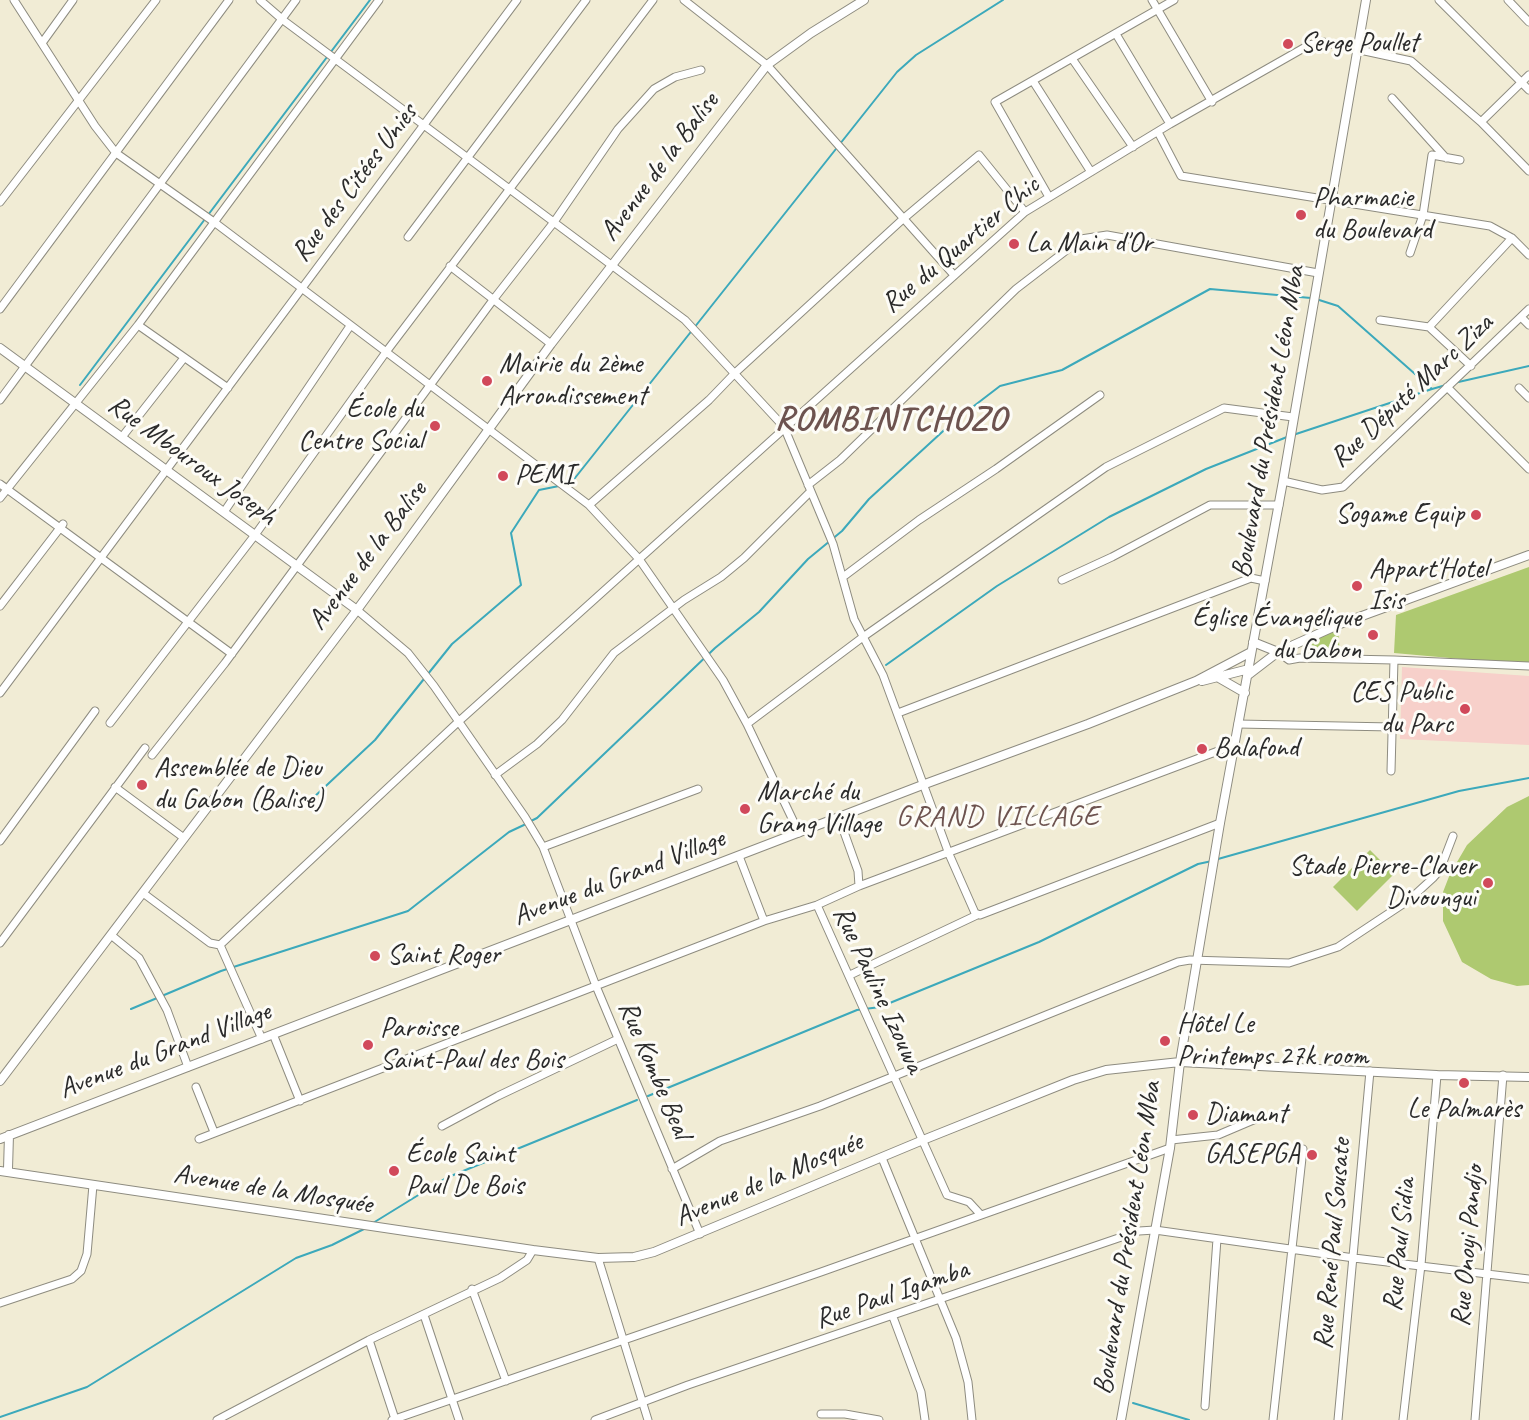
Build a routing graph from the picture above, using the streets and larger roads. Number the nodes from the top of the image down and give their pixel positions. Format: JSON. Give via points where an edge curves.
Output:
{"nodes":[{"id":1,"x":73,"y":0,"type":"edge"},
{"id":2,"x":156,"y":0,"type":"edge"},
{"id":3,"x":229,"y":0,"type":"edge"},
{"id":4,"x":260,"y":0,"type":"edge"},
{"id":5,"x":296,"y":0,"type":"edge"},
{"id":6,"x":379,"y":0,"type":"edge"},
{"id":7,"x":517,"y":0,"type":"edge"},
{"id":8,"x":586,"y":0,"type":"edge"},
{"id":9,"x":653,"y":0,"type":"edge"},
{"id":10,"x":684,"y":0,"type":"edge"},
{"id":11,"x":1152,"y":0,"type":"edge"},
{"id":12,"x":1174,"y":0,"type":"edge"},
{"id":13,"x":1366,"y":0,"type":"edge"},
{"id":14,"x":1439,"y":0,"type":"edge"},
{"id":15,"x":1508,"y":0,"type":"edge"},
{"id":16,"x":16,"y":1,"type":"edge"},
{"id":17,"x":861,"y":1,"type":"edge"},
{"id":18,"x":1158,"y":9,"type":"junction"},
{"id":19,"x":283,"y":20,"type":"junction"},
{"id":20,"x":1529,"y":22,"type":"edge"},
{"id":21,"x":1116,"y":34,"type":"junction"},
{"id":22,"x":42,"y":43,"type":"junction"},
{"id":23,"x":1358,"y":48,"type":"junction"},
{"id":24,"x":331,"y":54,"type":"junction"},
{"id":25,"x":1073,"y":60,"type":"junction"},
{"id":26,"x":767,"y":65,"type":"junction"},
{"id":27,"x":701,"y":70,"type":"dead end"},
{"id":28,"x":1529,"y":75,"type":"edge"},
{"id":29,"x":1033,"y":81,"type":"junction"},
{"id":30,"x":1522,"y":82,"type":"junction"},
{"id":31,"x":1529,"y":90,"type":"edge"},
{"id":32,"x":1392,"y":98,"type":"dead end"},
{"id":33,"x":78,"y":100,"type":"junction"},
{"id":34,"x":1212,"y":102,"type":"junction"},
{"id":35,"x":1481,"y":122,"type":"junction"},
{"id":36,"x":1170,"y":124,"type":"junction"},
{"id":37,"x":425,"y":126,"type":"junction"},
{"id":38,"x":1158,"y":132,"type":"junction"},
{"id":39,"x":1133,"y":147,"type":"junction"},
{"id":40,"x":116,"y":153,"type":"junction"},
{"id":41,"x":467,"y":158,"type":"junction"},
{"id":42,"x":1446,"y":158,"type":"junction"},
{"id":43,"x":1460,"y":160,"type":"dead end"},
{"id":44,"x":1529,"y":171,"type":"edge"},
{"id":45,"x":1091,"y":172,"type":"junction"},
{"id":46,"x":161,"y":186,"type":"junction"},
{"id":47,"x":508,"y":189,"type":"junction"},
{"id":48,"x":1049,"y":197,"type":"junction"},
{"id":49,"x":1332,"y":199,"type":"junction"},
{"id":50,"x":0,"y":202,"type":"edge"},
{"id":51,"x":1025,"y":212,"type":"junction"},
{"id":52,"x":1423,"y":215,"type":"junction"},
{"id":53,"x":903,"y":219,"type":"junction"},
{"id":54,"x":211,"y":221,"type":"junction"},
{"id":55,"x":554,"y":222,"type":"junction"},
{"id":56,"x":408,"y":237,"type":"dead end"},
{"id":57,"x":1512,"y":238,"type":"junction"},
{"id":58,"x":1410,"y":253,"type":"dead end"},
{"id":59,"x":1529,"y":255,"type":"edge"},
{"id":60,"x":450,"y":266,"type":"junction"},
{"id":61,"x":613,"y":266,"type":"junction"},
{"id":62,"x":1318,"y":273,"type":"junction"},
{"id":63,"x":953,"y":274,"type":"junction"},
{"id":64,"x":301,"y":290,"type":"junction"},
{"id":65,"x":493,"y":300,"type":"junction"},
{"id":66,"x":0,"y":309,"type":"edge"},
{"id":67,"x":1529,"y":309,"type":"edge"},
{"id":68,"x":1521,"y":317,"type":"junction"},
{"id":69,"x":1380,"y":320,"type":"dead end"},
{"id":70,"x":138,"y":325,"type":"junction"},
{"id":71,"x":1529,"y":325,"type":"edge"},
{"id":72,"x":350,"y":326,"type":"junction"},
{"id":73,"x":1429,"y":327,"type":"junction"},
{"id":74,"x":551,"y":344,"type":"junction"},
{"id":75,"x":0,"y":348,"type":"edge"},
{"id":76,"x":386,"y":352,"type":"junction"},
{"id":77,"x":184,"y":358,"type":"junction"},
{"id":78,"x":26,"y":366,"type":"junction"},
{"id":79,"x":1472,"y":366,"type":"junction"},
{"id":80,"x":735,"y":373,"type":"junction"},
{"id":81,"x":430,"y":386,"type":"junction"},
{"id":82,"x":1448,"y":387,"type":"junction"},
{"id":83,"x":228,"y":388,"type":"junction"},
{"id":84,"x":1519,"y":388,"type":"dead end"},
{"id":85,"x":1100,"y":395,"type":"dead end"},
{"id":86,"x":1529,"y":398,"type":"edge"},
{"id":87,"x":0,"y":400,"type":"edge"},
{"id":88,"x":75,"y":404,"type":"junction"},
{"id":89,"x":1293,"y":417,"type":"junction"},
{"id":90,"x":783,"y":428,"type":"junction"},
{"id":91,"x":489,"y":429,"type":"junction"},
{"id":92,"x":122,"y":437,"type":"junction"},
{"id":93,"x":1529,"y":469,"type":"edge"},
{"id":94,"x":167,"y":471,"type":"junction"},
{"id":95,"x":1283,"y":482,"type":"junction"},
{"id":96,"x":0,"y":484,"type":"edge"},
{"id":97,"x":809,"y":488,"type":"junction"},
{"id":98,"x":7,"y":489,"type":"junction"},
{"id":99,"x":0,"y":498,"type":"edge"},
{"id":100,"x":589,"y":505,"type":"junction"},
{"id":101,"x":1279,"y":505,"type":"junction"},
{"id":102,"x":224,"y":512,"type":"junction"},
{"id":103,"x":62,"y":525,"type":"junction"},
{"id":104,"x":255,"y":535,"type":"junction"},
{"id":105,"x":1529,"y":555,"type":"edge"},
{"id":106,"x":100,"y":556,"type":"junction"},
{"id":107,"x":639,"y":559,"type":"junction"},
{"id":108,"x":296,"y":564,"type":"junction"},
{"id":109,"x":843,"y":577,"type":"junction"},
{"id":110,"x":1062,"y":580,"type":"dead end"},
{"id":111,"x":1265,"y":581,"type":"junction"},
{"id":112,"x":0,"y":606,"type":"edge"},
{"id":113,"x":673,"y":609,"type":"junction"},
{"id":114,"x":357,"y":610,"type":"junction"},
{"id":115,"x":190,"y":621,"type":"junction"},
{"id":116,"x":863,"y":637,"type":"junction"},
{"id":117,"x":1253,"y":642,"type":"junction"},
{"id":118,"x":1251,"y":652,"type":"junction"},
{"id":119,"x":1278,"y":652,"type":"junction"},
{"id":120,"x":232,"y":654,"type":"junction"},
{"id":121,"x":1394,"y":660,"type":"junction"},
{"id":122,"x":1529,"y":666,"type":"edge"},
{"id":123,"x":1249,"y":672,"type":"junction"},
{"id":124,"x":1219,"y":678,"type":"junction"},
{"id":125,"x":1196,"y":681,"type":"junction"},
{"id":126,"x":0,"y":693,"type":"edge"},
{"id":127,"x":1245,"y":693,"type":"junction"},
{"id":128,"x":95,"y":711,"type":"dead end"},
{"id":129,"x":898,"y":713,"type":"junction"},
{"id":130,"x":110,"y":723,"type":"dead end"},
{"id":131,"x":457,"y":723,"type":"junction"},
{"id":132,"x":747,"y":724,"type":"junction"},
{"id":133,"x":1238,"y":724,"type":"junction"},
{"id":134,"x":1392,"y":727,"type":"junction"},
{"id":135,"x":1234,"y":745,"type":"junction"},
{"id":136,"x":145,"y":748,"type":"dead end"},
{"id":137,"x":152,"y":755,"type":"dead end"},
{"id":138,"x":1391,"y":771,"type":"dead end"},
{"id":139,"x":495,"y":775,"type":"junction"},
{"id":140,"x":925,"y":784,"type":"junction"},
{"id":141,"x":115,"y":787,"type":"junction"},
{"id":142,"x":698,"y":789,"type":"dead end"},
{"id":143,"x":838,"y":818,"type":"junction"},
{"id":144,"x":1220,"y":823,"type":"junction"},
{"id":145,"x":799,"y":833,"type":"junction"},
{"id":146,"x":1453,"y":836,"type":"dead end"},
{"id":147,"x":184,"y":838,"type":"junction"},
{"id":148,"x":0,"y":841,"type":"edge"},
{"id":149,"x":543,"y":847,"type":"junction"},
{"id":150,"x":949,"y":854,"type":"junction"},
{"id":151,"x":739,"y":856,"type":"junction"},
{"id":152,"x":860,"y":886,"type":"junction"},
{"id":153,"x":142,"y":893,"type":"junction"},
{"id":154,"x":818,"y":905,"type":"junction"},
{"id":155,"x":977,"y":915,"type":"junction"},
{"id":156,"x":571,"y":921,"type":"junction"},
{"id":157,"x":764,"y":921,"type":"junction"},
{"id":158,"x":111,"y":935,"type":"junction"},
{"id":159,"x":0,"y":943,"type":"edge"},
{"id":160,"x":220,"y":945,"type":"junction"},
{"id":161,"x":1199,"y":960,"type":"junction"},
{"id":162,"x":850,"y":975,"type":"junction"},
{"id":163,"x":596,"y":986,"type":"junction"},
{"id":164,"x":273,"y":1034,"type":"junction"},
{"id":165,"x":262,"y":1039,"type":"junction"},
{"id":166,"x":618,"y":1039,"type":"junction"},
{"id":167,"x":1180,"y":1062,"type":"junction"},
{"id":168,"x":188,"y":1067,"type":"junction"},
{"id":169,"x":1370,"y":1071,"type":"junction"},
{"id":170,"x":1437,"y":1075,"type":"junction"},
{"id":171,"x":1503,"y":1075,"type":"junction"},
{"id":172,"x":896,"y":1076,"type":"junction"},
{"id":173,"x":1529,"y":1077,"type":"edge"},
{"id":174,"x":0,"y":1081,"type":"edge"},
{"id":175,"x":196,"y":1087,"type":"dead end"},
{"id":176,"x":300,"y":1101,"type":"junction"},
{"id":177,"x":1258,"y":1118,"type":"dead end"},
{"id":178,"x":442,"y":1126,"type":"dead end"},
{"id":179,"x":214,"y":1132,"type":"junction"},
{"id":180,"x":3,"y":1137,"type":"edge"},
{"id":181,"x":199,"y":1139,"type":"dead end"},
{"id":182,"x":923,"y":1140,"type":"junction"},
{"id":183,"x":1170,"y":1144,"type":"junction"},
{"id":184,"x":1303,"y":1149,"type":"dead end"},
{"id":185,"x":882,"y":1158,"type":"junction"},
{"id":186,"x":3,"y":1168,"type":"edge"},
{"id":187,"x":672,"y":1169,"type":"junction"},
{"id":188,"x":93,"y":1185,"type":"junction"},
{"id":189,"x":981,"y":1215,"type":"junction"},
{"id":190,"x":1155,"y":1230,"type":"junction"},
{"id":191,"x":700,"y":1234,"type":"junction"},
{"id":192,"x":913,"y":1239,"type":"junction"},
{"id":193,"x":1217,"y":1239,"type":"junction"},
{"id":194,"x":1292,"y":1249,"type":"junction"},
{"id":195,"x":533,"y":1250,"type":"junction"},
{"id":196,"x":598,"y":1258,"type":"junction"},
{"id":197,"x":1354,"y":1258,"type":"junction"},
{"id":198,"x":1421,"y":1265,"type":"junction"},
{"id":199,"x":1487,"y":1273,"type":"junction"},
{"id":200,"x":1529,"y":1279,"type":"edge"},
{"id":201,"x":472,"y":1289,"type":"junction"},
{"id":202,"x":942,"y":1300,"type":"junction"},
{"id":203,"x":0,"y":1303,"type":"edge"},
{"id":204,"x":424,"y":1315,"type":"junction"},
{"id":205,"x":893,"y":1317,"type":"junction"},
{"id":206,"x":369,"y":1340,"type":"junction"},
{"id":207,"x":621,"y":1340,"type":"junction"},
{"id":208,"x":506,"y":1381,"type":"junction"},
{"id":209,"x":452,"y":1399,"type":"junction"},
{"id":210,"x":643,"y":1404,"type":"junction"},
{"id":211,"x":1205,"y":1406,"type":"dead end"},
{"id":212,"x":821,"y":1414,"type":"dead end"},
{"id":213,"x":393,"y":1419,"type":"edge"},
{"id":214,"x":218,"y":1420,"type":"edge"},
{"id":215,"x":459,"y":1420,"type":"edge"},
{"id":216,"x":595,"y":1420,"type":"edge"},
{"id":217,"x":648,"y":1420,"type":"edge"},
{"id":218,"x":879,"y":1420,"type":"edge"},
{"id":219,"x":925,"y":1420,"type":"edge"},
{"id":220,"x":972,"y":1420,"type":"edge"},
{"id":221,"x":1121,"y":1420,"type":"edge"},
{"id":222,"x":1273,"y":1420,"type":"edge"},
{"id":223,"x":1338,"y":1420,"type":"edge"},
{"id":224,"x":1402,"y":1420,"type":"edge"},
{"id":225,"x":1475,"y":1420,"type":"edge"}],
"edges":[{"from":1,"to":22,"type":"street"},
{"from":2,"to":33,"type":"street"},
{"from":3,"to":40,"type":"street"},
{"from":4,"to":19,"type":"street"},
{"from":5,"to":19,"type":"street"},
{"from":6,"to":24,"type":"street"},
{"from":7,"to":37,"type":"street","name":"Rue des Citées Unies"},
{"from":8,"to":41,"type":"street"},
{"from":9,"to":47,"type":"street"},
{"from":10,"to":26,"type":"street"},
{"from":11,"to":18,"type":"street"},
{"from":12,"to":18,"type":"street"},
{"from":13,"to":23,"type":"street","name":"Boulevard du Président Léon Mba"},
{"from":14,"to":30,"type":"street"},
{"from":15,"to":20,"type":"street"},
{"from":16,"to":22,"type":"street"},
{"from":17,"to":26,"type":"street","name":"Avenue de la Balise"},
{"from":18,"to":21,"type":"street"},
{"from":18,"to":34,"type":"street"},
{"from":19,"to":24,"type":"street"},
{"from":19,"to":46,"type":"street"},
{"from":21,"to":25,"type":"street"},
{"from":21,"to":36,"type":"street"},
{"from":22,"to":33,"type":"street"},
{"from":23,"to":34,"type":"street","name":"Rue du Quartier Chic","via":[[1316,42]]},
{"from":23,"to":35,"type":"street","via":[[1411,62]]},
{"from":23,"to":49,"type":"street","name":"Boulevard du Président Léon Mba"},
{"from":24,"to":37,"type":"street"},
{"from":24,"to":54,"type":"street"},
{"from":25,"to":29,"type":"street"},
{"from":25,"to":39,"type":"street"},
{"from":26,"to":53,"type":"street"},
{"from":26,"to":61,"type":"street","name":"Avenue de la Balise"},
{"from":27,"to":55,"type":"street","via":[[675,77],[654,89],[618,129]]},
{"from":28,"to":30,"type":"street"},
{"from":29,"to":45,"type":"street"},
{"from":29,"to":48,"type":"street","via":[[995,102]]},
{"from":30,"to":31,"type":"street"},
{"from":30,"to":35,"type":"street"},
{"from":32,"to":42,"type":"street"},
{"from":33,"to":40,"type":"street"},
{"from":33,"to":50,"type":"street"},
{"from":34,"to":36,"type":"street","name":"Rue du Quartier Chic"},
{"from":35,"to":44,"type":"street"},
{"from":36,"to":38,"type":"street","name":"Rue du Quartier Chic"},
{"from":37,"to":41,"type":"street"},
{"from":37,"to":64,"type":"street","name":"Rue des Citées Unies"},
{"from":38,"to":39,"type":"street","name":"Rue du Quartier Chic"},
{"from":38,"to":49,"type":"street","via":[[1181,176]]},
{"from":39,"to":45,"type":"street","name":"Rue du Quartier Chic"},
{"from":40,"to":46,"type":"street"},
{"from":40,"to":66,"type":"street"},
{"from":41,"to":47,"type":"street"},
{"from":41,"to":56,"type":"street"},
{"from":42,"to":43,"type":"street"},
{"from":42,"to":52,"type":"street","via":[[1432,155]]},
{"from":45,"to":48,"type":"street","name":"Rue du Quartier Chic"},
{"from":46,"to":54,"type":"street"},
{"from":46,"to":78,"type":"street"},
{"from":47,"to":55,"type":"street"},
{"from":47,"to":60,"type":"street"},
{"from":48,"to":51,"type":"street","name":"Rue du Quartier Chic"},
{"from":49,"to":52,"type":"street"},
{"from":49,"to":62,"type":"street","name":"Boulevard du Président Léon Mba"},
{"from":51,"to":53,"type":"street","via":[[979,155]]},
{"from":51,"to":63,"type":"street","name":"Rue du Quartier Chic"},
{"from":52,"to":57,"type":"street","via":[[1490,226]]},
{"from":52,"to":58,"type":"street"},
{"from":53,"to":63,"type":"street"},
{"from":53,"to":80,"type":"street"},
{"from":54,"to":64,"type":"street"},
{"from":54,"to":70,"type":"street"},
{"from":55,"to":61,"type":"street"},
{"from":55,"to":65,"type":"street"},
{"from":57,"to":59,"type":"street"},
{"from":57,"to":73,"type":"street"},
{"from":60,"to":65,"type":"street"},
{"from":60,"to":76,"type":"street"},
{"from":61,"to":74,"type":"street","name":"Avenue de la Balise"},
{"from":61,"to":80,"type":"street","via":[[685,320]]},
{"from":62,"to":89,"type":"street","name":"Boulevard du Président Léon Mba"},
{"from":62,"to":97,"type":"street","via":[[1107,235],[1081,239],[1016,290]]},
{"from":63,"to":90,"type":"street","name":"Rue du Quartier Chic"},
{"from":64,"to":72,"type":"street","name":"Rue des Citées Unies"},
{"from":64,"to":83,"type":"street"},
{"from":65,"to":74,"type":"street"},
{"from":65,"to":81,"type":"street"},
{"from":67,"to":68,"type":"street","name":"Rue Député Marc Ziza"},
{"from":68,"to":71,"type":"street"},
{"from":68,"to":79,"type":"street","name":"Rue Député Marc Ziza"},
{"from":69,"to":73,"type":"street"},
{"from":70,"to":77,"type":"street"},
{"from":70,"to":88,"type":"street"},
{"from":72,"to":76,"type":"street","name":"Rue des Citées Unies"},
{"from":72,"to":102,"type":"street"},
{"from":73,"to":79,"type":"street"},
{"from":74,"to":91,"type":"street","name":"Avenue de la Balise"},
{"from":75,"to":78,"type":"street","name":"Rue Mbouroux Joseph"},
{"from":76,"to":81,"type":"street","name":"Rue des Citées Unies"},
{"from":76,"to":104,"type":"street"},
{"from":77,"to":83,"type":"street"},
{"from":77,"to":92,"type":"street"},
{"from":78,"to":87,"type":"street"},
{"from":78,"to":88,"type":"street","name":"Rue Mbouroux Joseph"},
{"from":79,"to":82,"type":"street","name":"Rue Député Marc Ziza"},
{"from":80,"to":90,"type":"street"},
{"from":80,"to":100,"type":"street"},
{"from":81,"to":91,"type":"street","name":"Rue des Citées Unies"},
{"from":81,"to":108,"type":"street"},
{"from":82,"to":93,"type":"street"},
{"from":82,"to":95,"type":"street","name":"Rue Député Marc Ziza","via":[[1343,487],[1322,490]]},
{"from":83,"to":94,"type":"street"},
{"from":84,"to":86,"type":"street"},
{"from":85,"to":109,"type":"street"},
{"from":88,"to":92,"type":"street","name":"Rue Mbouroux Joseph"},
{"from":88,"to":98,"type":"street"},
{"from":89,"to":95,"type":"street","name":"Boulevard du Président Léon Mba"},
{"from":89,"to":116,"type":"street","via":[[1224,408],[1120,459]]},
{"from":90,"to":97,"type":"street"},
{"from":90,"to":107,"type":"street","name":"Rue du Quartier Chic"},
{"from":91,"to":100,"type":"street","name":"Rue des Citées Unies"},
{"from":91,"to":114,"type":"street","name":"Avenue de la Balise"},
{"from":92,"to":94,"type":"street","name":"Rue Mbouroux Joseph"},
{"from":94,"to":102,"type":"street","name":"Rue Mbouroux Joseph"},
{"from":94,"to":106,"type":"street"},
{"from":95,"to":101,"type":"street","name":"Boulevard du Président Léon Mba"},
{"from":96,"to":98,"type":"street"},
{"from":97,"to":109,"type":"street"},
{"from":97,"to":113,"type":"street","via":[[744,558]]},
{"from":98,"to":99,"type":"street"},
{"from":98,"to":103,"type":"street"},
{"from":100,"to":107,"type":"street","name":"Rue des Citées Unies"},
{"from":101,"to":110,"type":"street","via":[[1210,505]]},
{"from":101,"to":111,"type":"street","name":"Boulevard du Président Léon Mba"},
{"from":102,"to":104,"type":"street","name":"Rue Mbouroux Joseph"},
{"from":103,"to":106,"type":"street"},
{"from":103,"to":112,"type":"street"},
{"from":104,"to":108,"type":"street","name":"Rue Mbouroux Joseph"},
{"from":104,"to":115,"type":"street"},
{"from":105,"to":119,"type":"street","via":[[1340,624]]},
{"from":106,"to":115,"type":"street"},
{"from":106,"to":126,"type":"street"},
{"from":107,"to":113,"type":"street"},
{"from":107,"to":131,"type":"street","name":"Rue du Quartier Chic"},
{"from":108,"to":114,"type":"street","name":"Rue Mbouroux Joseph"},
{"from":108,"to":120,"type":"street"},
{"from":109,"to":116,"type":"street"},
{"from":111,"to":117,"type":"street","name":"Boulevard du Président Léon Mba"},
{"from":111,"to":129,"type":"street","via":[[1251,578]]},
{"from":113,"to":132,"type":"street"},
{"from":113,"to":139,"type":"street","via":[[614,653],[562,720]]},
{"from":114,"to":131,"type":"street","name":"Rue Kombe Beal","via":[[408,653]]},
{"from":114,"to":147,"type":"street","name":"Avenue de la Balise"},
{"from":115,"to":120,"type":"street"},
{"from":115,"to":130,"type":"street"},
{"from":116,"to":129,"type":"street"},
{"from":116,"to":132,"type":"street"},
{"from":117,"to":118,"type":"street","name":"Boulevard du Président Léon Mba"},
{"from":117,"to":119,"type":"street"},
{"from":118,"to":123,"type":"street","name":"Boulevard du Président Léon Mba"},
{"from":118,"to":125,"type":"street","name":"Avenue du Grand Village"},
{"from":119,"to":121,"type":"street","via":[[1289,660]]},
{"from":119,"to":123,"type":"street"},
{"from":120,"to":137,"type":"street"},
{"from":121,"to":122,"type":"street"},
{"from":121,"to":134,"type":"street"},
{"from":123,"to":124,"type":"street"},
{"from":123,"to":127,"type":"street","name":"Boulevard du Président Léon Mba"},
{"from":124,"to":125,"type":"street"},
{"from":124,"to":127,"type":"street"},
{"from":125,"to":140,"type":"street","name":"Avenue du Grand Village"},
{"from":127,"to":133,"type":"street","name":"Boulevard du Président Léon Mba"},
{"from":128,"to":148,"type":"street"},
{"from":129,"to":140,"type":"street"},
{"from":131,"to":139,"type":"street","name":"Rue Kombe Beal"},
{"from":131,"to":160,"type":"street","name":"Rue du Quartier Chic"},
{"from":132,"to":145,"type":"street"},
{"from":133,"to":134,"type":"street"},
{"from":133,"to":135,"type":"street","name":"Boulevard du Président Léon Mba"},
{"from":134,"to":138,"type":"street"},
{"from":135,"to":144,"type":"street","name":"Boulevard du Président Léon Mba"},
{"from":135,"to":150,"type":"street"},
{"from":136,"to":141,"type":"street"},
{"from":139,"to":149,"type":"street","name":"Rue Kombe Beal"},
{"from":140,"to":143,"type":"street","name":"Avenue du Grand Village"},
{"from":140,"to":150,"type":"street"},
{"from":141,"to":147,"type":"street"},
{"from":141,"to":159,"type":"street"},
{"from":142,"to":149,"type":"street"},
{"from":143,"to":145,"type":"street","name":"Avenue du Grand Village"},
{"from":143,"to":152,"type":"street"},
{"from":144,"to":155,"type":"street"},
{"from":144,"to":161,"type":"street","name":"Boulevard du Président Léon Mba"},
{"from":145,"to":151,"type":"street","name":"Avenue du Grand Village"},
{"from":146,"to":161,"type":"street","via":[[1433,878],[1408,900],[1338,947],[1288,963]]},
{"from":147,"to":153,"type":"street","name":"Avenue de la Balise"},
{"from":149,"to":156,"type":"street","name":"Rue Kombe Beal"},
{"from":150,"to":152,"type":"street"},
{"from":150,"to":155,"type":"street"},
{"from":151,"to":156,"type":"street","name":"Avenue du Grand Village"},
{"from":151,"to":157,"type":"street"},
{"from":152,"to":154,"type":"street"},
{"from":153,"to":158,"type":"street","name":"Avenue de la Balise"},
{"from":153,"to":160,"type":"street","via":[[210,943]]},
{"from":154,"to":157,"type":"street","name":"Rue Pauline Izouwa"},
{"from":154,"to":162,"type":"street","name":"Rue Pauline Izouwa"},
{"from":155,"to":162,"type":"street"},
{"from":156,"to":163,"type":"street","name":"Rue Kombe Beal"},
{"from":156,"to":164,"type":"street","name":"Avenue du Grand Village"},
{"from":157,"to":163,"type":"street","name":"Rue Pauline Izouwa"},
{"from":158,"to":168,"type":"street","via":[[139,958],[167,1010]]},
{"from":158,"to":174,"type":"street","name":"Avenue de la Balise"},
{"from":160,"to":165,"type":"street"},
{"from":161,"to":167,"type":"street","name":"Boulevard du Président Léon Mba"},
{"from":161,"to":172,"type":"street","via":[[1178,962]]},
{"from":162,"to":172,"type":"street","name":"Rue Pauline Izouwa"},
{"from":163,"to":166,"type":"street","name":"Rue Kombe Beal"},
{"from":163,"to":176,"type":"street","name":"Rue Pauline Izouwa"},
{"from":164,"to":165,"type":"street","name":"Avenue du Grand Village"},
{"from":164,"to":176,"type":"street"},
{"from":165,"to":168,"type":"street","name":"Avenue du Grand Village"},
{"from":166,"to":178,"type":"street"},
{"from":166,"to":187,"type":"street","name":"Rue Kombe Beal"},
{"from":167,"to":169,"type":"street","name":"Avenue de la Mosquée"},
{"from":167,"to":182,"type":"street","name":"Avenue de la Mosquée","via":[[1106,1070]]},
{"from":167,"to":183,"type":"street","name":"Boulevard du Président Léon Mba"},
{"from":168,"to":180,"type":"street","name":"Avenue du Grand Village"},
{"from":169,"to":170,"type":"street","name":"Avenue de la Mosquée"},
{"from":169,"to":197,"type":"street","name":"Rue René Paul Sousate"},
{"from":170,"to":171,"type":"street","name":"Avenue de la Mosquée"},
{"from":170,"to":198,"type":"street","name":"Rue Paul Sidia"},
{"from":171,"to":173,"type":"street","name":"Avenue de la Mosquée"},
{"from":171,"to":199,"type":"street","name":"Rue Onoyi Pandjo"},
{"from":172,"to":182,"type":"street","name":"Rue Pauline Izouwa"},
{"from":172,"to":187,"type":"street","via":[[720,1141]]},
{"from":175,"to":179,"type":"street"},
{"from":176,"to":179,"type":"street","name":"Rue Pauline Izouwa"},
{"from":177,"to":183,"type":"street","via":[[1218,1135]]},
{"from":179,"to":181,"type":"street","name":"Rue Pauline Izouwa"},
{"from":180,"to":186,"type":"street"},
{"from":182,"to":185,"type":"street","name":"Avenue de la Mosquée"},
{"from":182,"to":189,"type":"street","name":"Rue Pauline Izouwa","via":[[947,1196],[969,1203]]},
{"from":183,"to":189,"type":"street"},
{"from":183,"to":190,"type":"street","name":"Boulevard du Président Léon Mba"},
{"from":184,"to":194,"type":"street"},
{"from":185,"to":191,"type":"street","name":"Avenue de la Mosquée"},
{"from":185,"to":192,"type":"street"},
{"from":186,"to":188,"type":"street","name":"Avenue de la Mosquée","via":[[17,1174]]},
{"from":187,"to":191,"type":"street","name":"Rue Kombe Beal"},
{"from":188,"to":195,"type":"street","name":"Avenue de la Mosquée"},
{"from":188,"to":203,"type":"street","via":[[87,1254],[81,1271],[72,1279]]},
{"from":189,"to":192,"type":"street"},
{"from":190,"to":193,"type":"street"},
{"from":190,"to":202,"type":"street","name":"Rue Paul Igamba","via":[[1139,1232]]},
{"from":190,"to":221,"type":"street","name":"Boulevard du Président Léon Mba"},
{"from":191,"to":196,"type":"street","name":"Avenue de la Mosquée","via":[[634,1257]]},
{"from":192,"to":202,"type":"street"},
{"from":192,"to":207,"type":"street"},
{"from":193,"to":194,"type":"street"},
{"from":193,"to":211,"type":"street"},
{"from":194,"to":197,"type":"street"},
{"from":194,"to":222,"type":"street"},
{"from":195,"to":196,"type":"street","name":"Avenue de la Mosquée"},
{"from":195,"to":201,"type":"street","via":[[519,1266]]},
{"from":196,"to":207,"type":"street"},
{"from":197,"to":198,"type":"street"},
{"from":197,"to":223,"type":"street","name":"Rue René Paul Sousate"},
{"from":198,"to":199,"type":"street"},
{"from":198,"to":224,"type":"street","name":"Rue Paul Sidia"},
{"from":199,"to":200,"type":"street"},
{"from":199,"to":225,"type":"street","name":"Rue Onoyi Pandjo"},
{"from":201,"to":204,"type":"street"},
{"from":201,"to":208,"type":"street"},
{"from":202,"to":205,"type":"street","name":"Rue Paul Igamba"},
{"from":202,"to":220,"type":"street","via":[[968,1382]]},
{"from":204,"to":206,"type":"street"},
{"from":204,"to":209,"type":"street"},
{"from":205,"to":210,"type":"street","name":"Rue Paul Igamba","via":[[688,1385]]},
{"from":205,"to":219,"type":"street","via":[[916,1376]]},
{"from":206,"to":213,"type":"street"},
{"from":206,"to":214,"type":"street"},
{"from":207,"to":208,"type":"street"},
{"from":207,"to":210,"type":"street"},
{"from":208,"to":209,"type":"street"},
{"from":209,"to":213,"type":"street"},
{"from":209,"to":215,"type":"street"},
{"from":210,"to":216,"type":"street","name":"Rue Paul Igamba"},
{"from":210,"to":217,"type":"street"},
{"from":212,"to":218,"type":"street"}]}
